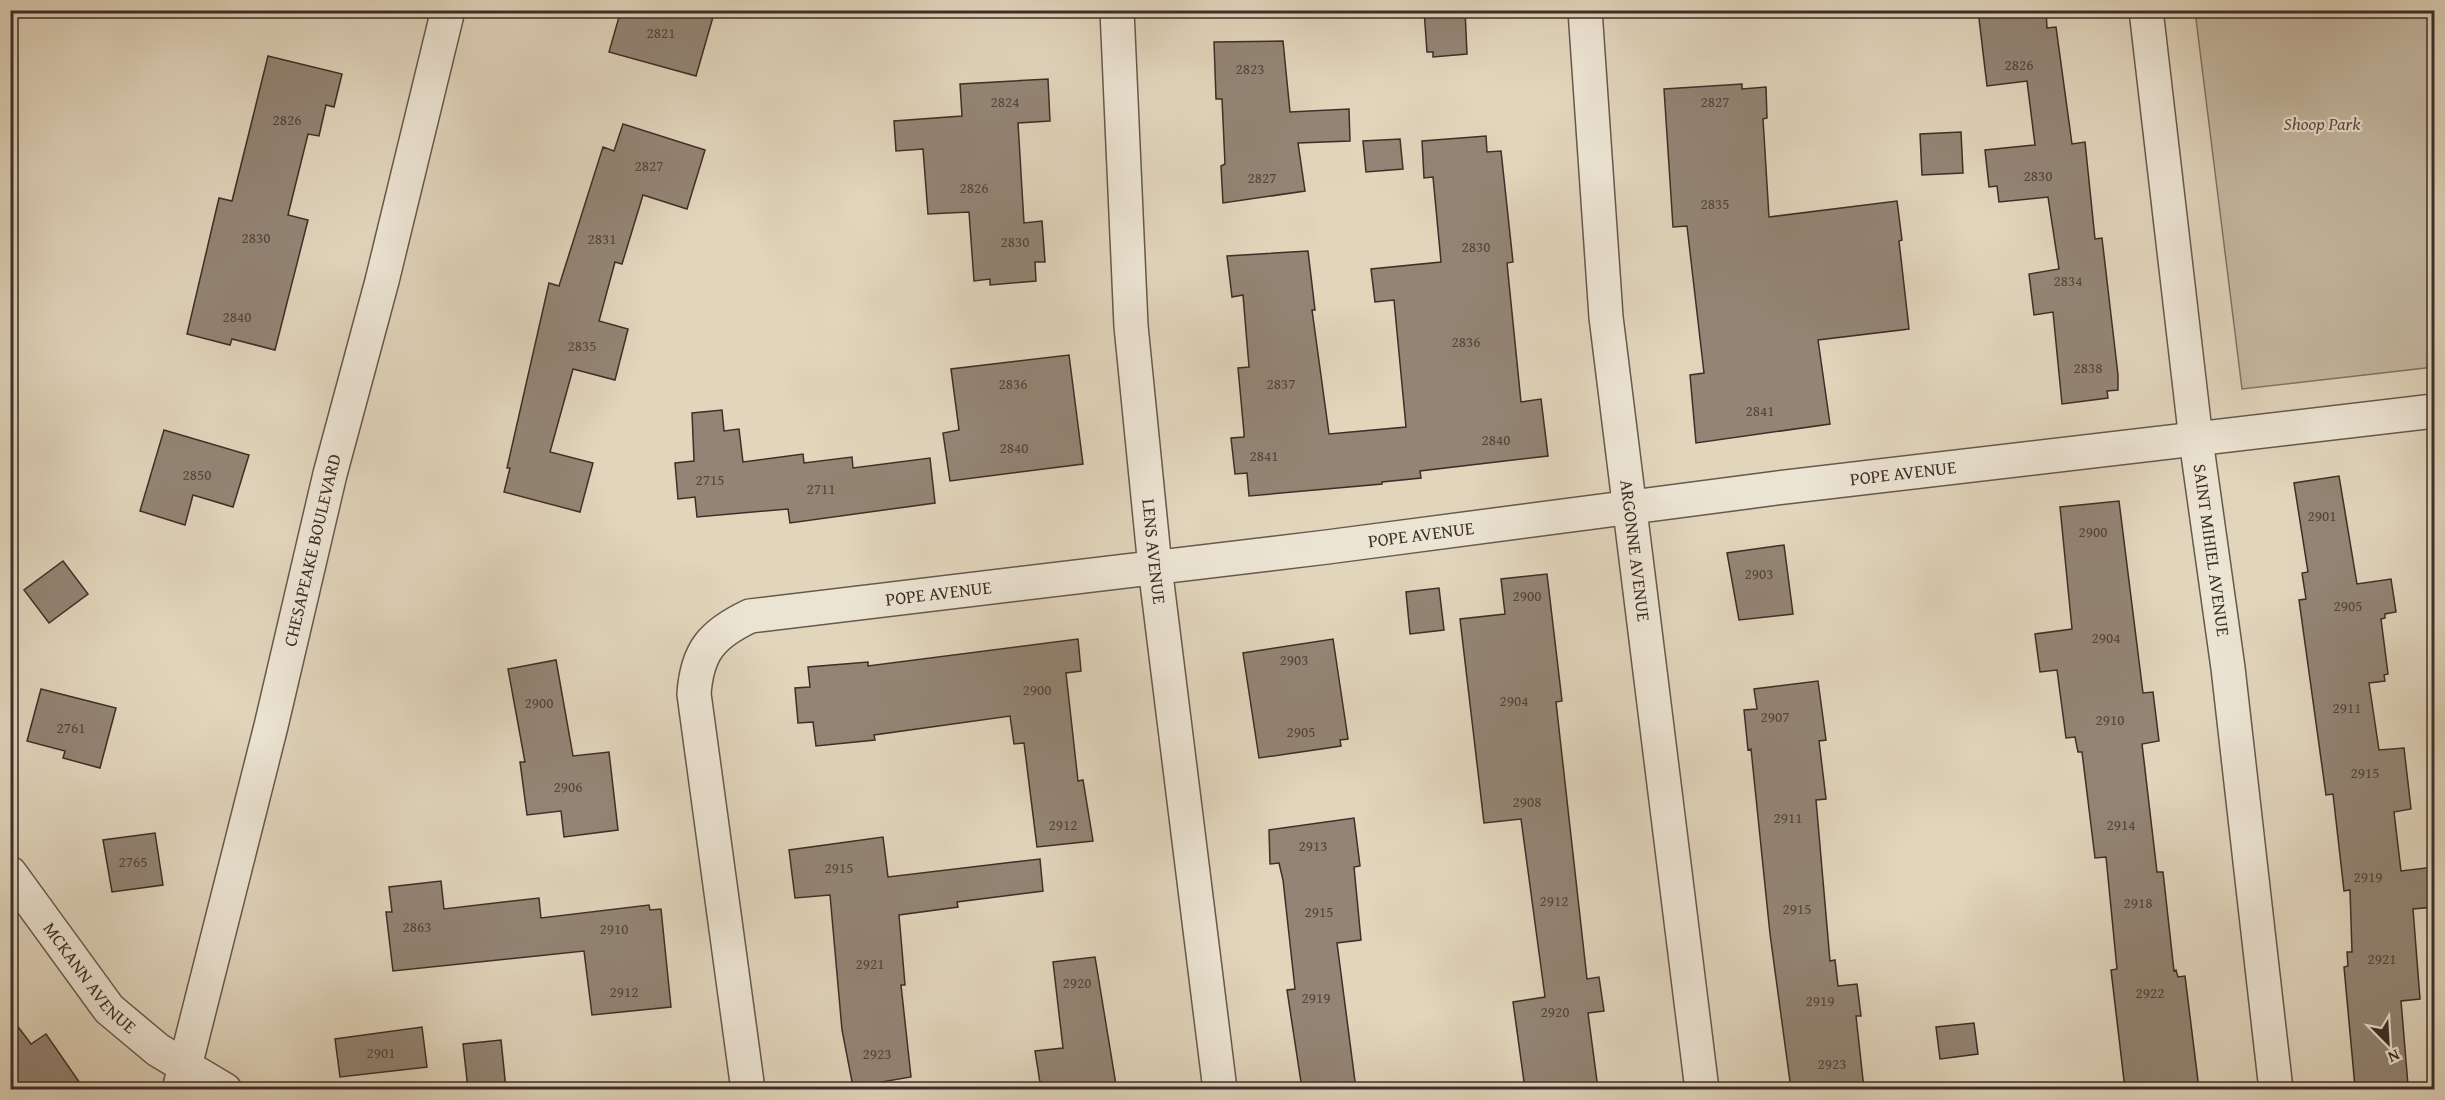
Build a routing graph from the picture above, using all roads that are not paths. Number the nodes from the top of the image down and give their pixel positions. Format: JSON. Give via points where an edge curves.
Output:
{"nodes":[{"id":1,"x":448,"y":10,"type":"edge"},
{"id":2,"x":1117,"y":10,"type":"edge"},
{"id":3,"x":1585,"y":10,"type":"edge"},
{"id":4,"x":2146,"y":10,"type":"edge"},
{"id":5,"x":2434,"y":411,"type":"edge"},
{"id":6,"x":2196,"y":440,"type":"junction"},
{"id":7,"x":1631,"y":507,"type":"junction"},
{"id":8,"x":1155,"y":567,"type":"junction"},
{"id":9,"x":10,"y":873,"type":"edge"},
{"id":10,"x":182,"y":1078,"type":"edge"},
{"id":11,"x":225,"y":1089,"type":"edge"},
{"id":12,"x":748,"y":1089,"type":"edge"},
{"id":13,"x":1220,"y":1089,"type":"edge"},
{"id":14,"x":1702,"y":1089,"type":"edge"},
{"id":15,"x":2276,"y":1089,"type":"edge"}],
"edges":[{"from":1,"to":10,"type":"street","name":"CHESAPEAKE BOULEVARD"},
{"from":2,"to":8,"type":"street","name":"LENS AVENUE","via":[[1131,326]]},
{"from":3,"to":7,"type":"street","name":"ARGONNE AVENUE","via":[[1606,317]]},
{"from":4,"to":6,"type":"street","name":"SAINT MIHIEL AVENUE"},
{"from":5,"to":6,"type":"street","name":"POPE AVENUE"},
{"from":6,"to":7,"type":"street","name":"POPE AVENUE"},
{"from":6,"to":15,"type":"street","name":"SAINT MIHIEL AVENUE","via":[[2228,668]]},
{"from":7,"to":8,"type":"street","name":"POPE AVENUE"},
{"from":7,"to":14,"type":"street","name":"ARGONNE AVENUE"},
{"from":8,"to":12,"type":"street","name":"POPE AVENUE","via":[[750,616],[725,627],[706,647],[696,672],[694,694]]},
{"from":8,"to":13,"type":"street","name":"LENS AVENUE"},
{"from":9,"to":10,"type":"street","name":"MCKANN AVENUE","via":[[109,1009],[158,1050]]},
{"from":10,"to":11,"type":"street","name":"MCKANN AVENUE"}]}
